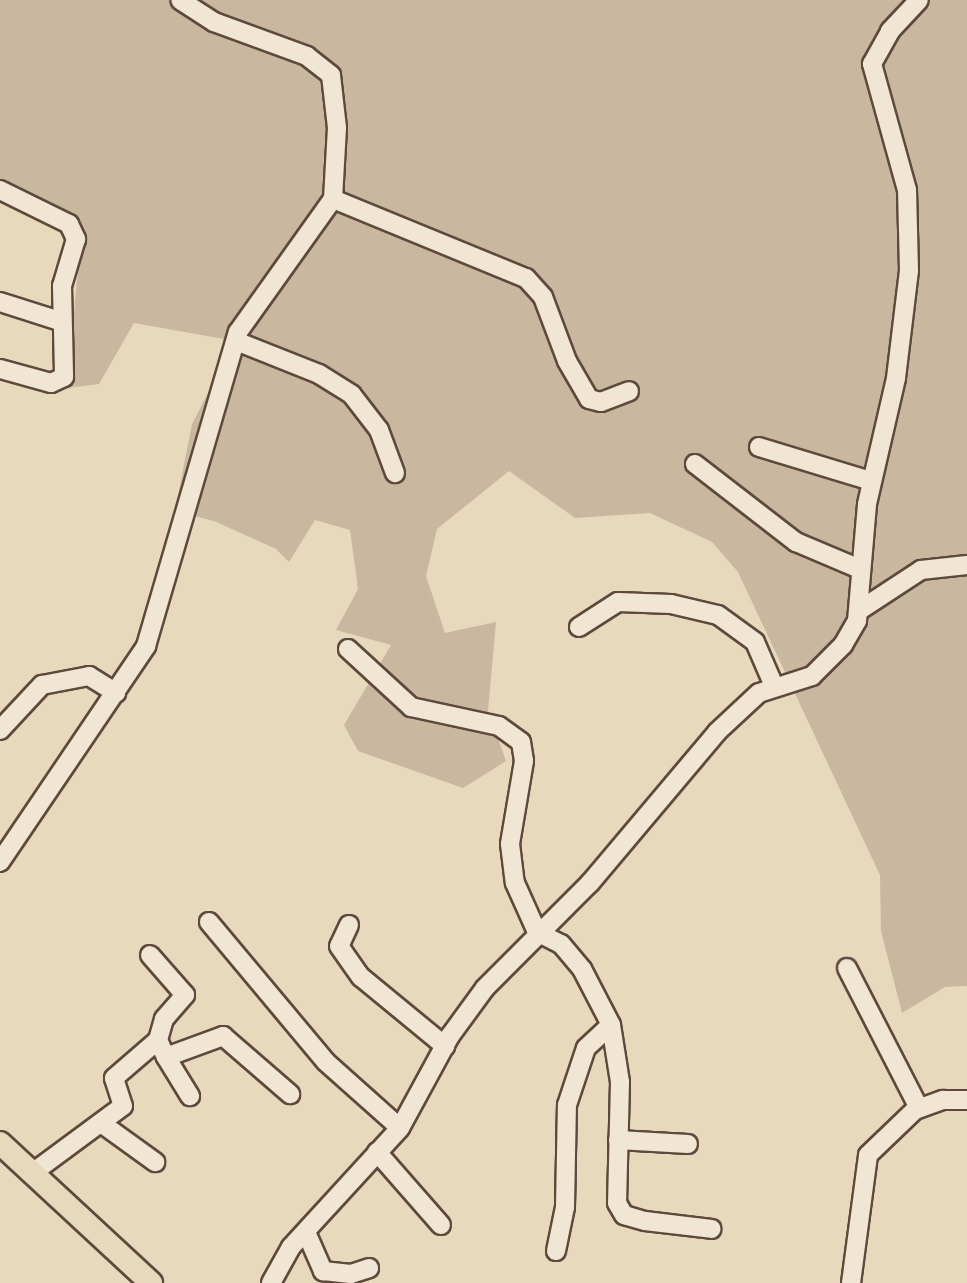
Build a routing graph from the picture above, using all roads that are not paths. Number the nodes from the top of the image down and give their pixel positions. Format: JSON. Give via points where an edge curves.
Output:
{"nodes":[{"id":1,"x":180,"y":0,"type":"edge"},
{"id":2,"x":920,"y":0,"type":"edge"},
{"id":3,"x":0,"y":190,"type":"edge"},
{"id":4,"x":333,"y":199,"type":"junction"},
{"id":5,"x":0,"y":302,"type":"edge"},
{"id":6,"x":60,"y":321,"type":"junction"},
{"id":7,"x":236,"y":341,"type":"junction"},
{"id":8,"x":0,"y":369,"type":"edge"},
{"id":9,"x":628,"y":391,"type":"dead end"},
{"id":10,"x":759,"y":447,"type":"dead end"},
{"id":11,"x":695,"y":464,"type":"dead end"},
{"id":12,"x":395,"y":474,"type":"dead end"},
{"id":13,"x":871,"y":481,"type":"junction"},
{"id":14,"x":967,"y":565,"type":"edge"},
{"id":15,"x":860,"y":569,"type":"junction"},
{"id":16,"x":860,"y":610,"type":"junction"},
{"id":17,"x":579,"y":627,"type":"dead end"},
{"id":18,"x":348,"y":649,"type":"dead end"},
{"id":19,"x":774,"y":686,"type":"junction"},
{"id":20,"x":116,"y":693,"type":"junction"},
{"id":21,"x":0,"y":730,"type":"edge"},
{"id":22,"x":0,"y":862,"type":"edge"},
{"id":23,"x":209,"y":922,"type":"dead end"},
{"id":24,"x":349,"y":925,"type":"dead end"},
{"id":25,"x":537,"y":933,"type":"junction"},
{"id":26,"x":150,"y":955,"type":"dead end"},
{"id":27,"x":847,"y":968,"type":"dead end"},
{"id":28,"x":611,"y":1025,"type":"junction"},
{"id":29,"x":158,"y":1040,"type":"junction"},
{"id":30,"x":445,"y":1046,"type":"junction"},
{"id":31,"x":166,"y":1057,"type":"junction"},
{"id":32,"x":290,"y":1094,"type":"dead end"},
{"id":33,"x":190,"y":1096,"type":"dead end"},
{"id":34,"x":967,"y":1100,"type":"edge"},
{"id":35,"x":918,"y":1108,"type":"junction"},
{"id":36,"x":101,"y":1123,"type":"junction"},
{"id":37,"x":400,"y":1128,"type":"junction"},
{"id":38,"x":618,"y":1140,"type":"junction"},
{"id":39,"x":0,"y":1143,"type":"edge"},
{"id":40,"x":688,"y":1144,"type":"dead end"},
{"id":41,"x":377,"y":1152,"type":"junction"},
{"id":42,"x":155,"y":1162,"type":"dead end"},
{"id":43,"x":32,"y":1174,"type":"junction"},
{"id":44,"x":441,"y":1225,"type":"dead end"},
{"id":45,"x":712,"y":1229,"type":"dead end"},
{"id":46,"x":306,"y":1233,"type":"junction"},
{"id":47,"x":556,"y":1251,"type":"dead end"},
{"id":48,"x":369,"y":1268,"type":"dead end"},
{"id":49,"x":151,"y":1283,"type":"edge"},
{"id":50,"x":271,"y":1283,"type":"edge"},
{"id":51,"x":851,"y":1283,"type":"edge"}],
"edges":[{"from":1,"to":4,"type":"street","via":[[214,22],[307,56],[331,75],[337,128]]},
{"from":2,"to":13,"type":"street","via":[[890,31],[873,64],[908,190],[910,240],[896,378]]},
{"from":3,"to":6,"type":"street","via":[[74,232]]},
{"from":4,"to":7,"type":"street"},
{"from":4,"to":9,"type":"street","via":[[526,278],[543,297],[567,361],[589,399],[601,402]]},
{"from":5,"to":6,"type":"street"},
{"from":6,"to":8,"type":"street","via":[[65,367],[60,382]]},
{"from":7,"to":12,"type":"street","via":[[319,374],[352,395],[379,430]]},
{"from":7,"to":20,"type":"street","via":[[209,420],[156,620]]},
{"from":10,"to":13,"type":"street"},
{"from":11,"to":15,"type":"street","via":[[796,542]]},
{"from":13,"to":15,"type":"street"},
{"from":14,"to":16,"type":"street","via":[[921,570]]},
{"from":15,"to":16,"type":"street"},
{"from":16,"to":19,"type":"street","via":[[829,662],[803,681]]},
{"from":17,"to":19,"type":"street","via":[[618,602],[661,603],[718,615],[755,642]]},
{"from":18,"to":25,"type":"street","via":[[411,706],[499,726],[521,742],[524,760],[510,844],[515,883]]},
{"from":19,"to":25,"type":"street","via":[[717,732],[590,883]]},
{"from":20,"to":21,"type":"street","via":[[89,676],[42,685]]},
{"from":20,"to":22,"type":"street"},
{"from":23,"to":37,"type":"street","via":[[326,1062]]},
{"from":24,"to":30,"type":"street","via":[[339,946],[361,977]]},
{"from":25,"to":28,"type":"street","via":[[561,944],[582,969]]},
{"from":25,"to":30,"type":"street","via":[[485,988]]},
{"from":26,"to":29,"type":"street","via":[[185,993],[161,1024]]},
{"from":27,"to":35,"type":"street"},
{"from":28,"to":38,"type":"street","via":[[619,1055]]},
{"from":28,"to":47,"type":"street","via":[[586,1048],[567,1105],[566,1208]]},
{"from":29,"to":31,"type":"street"},
{"from":29,"to":36,"type":"street","via":[[114,1078],[123,1106]]},
{"from":30,"to":37,"type":"street"},
{"from":31,"to":32,"type":"street","via":[[223,1036]]},
{"from":31,"to":33,"type":"street"},
{"from":34,"to":35,"type":"street"},
{"from":35,"to":51,"type":"street","via":[[868,1155]]},
{"from":36,"to":42,"type":"street"},
{"from":36,"to":43,"type":"street"},
{"from":37,"to":41,"type":"street"},
{"from":38,"to":40,"type":"street"},
{"from":38,"to":45,"type":"street","via":[[617,1203],[624,1215],[671,1227]]},
{"from":39,"to":43,"type":"main road"},
{"from":41,"to":44,"type":"street"},
{"from":41,"to":46,"type":"street"},
{"from":43,"to":49,"type":"main road"},
{"from":46,"to":48,"type":"street","via":[[323,1272],[351,1274]]},
{"from":46,"to":50,"type":"street","via":[[283,1257]]}]}
